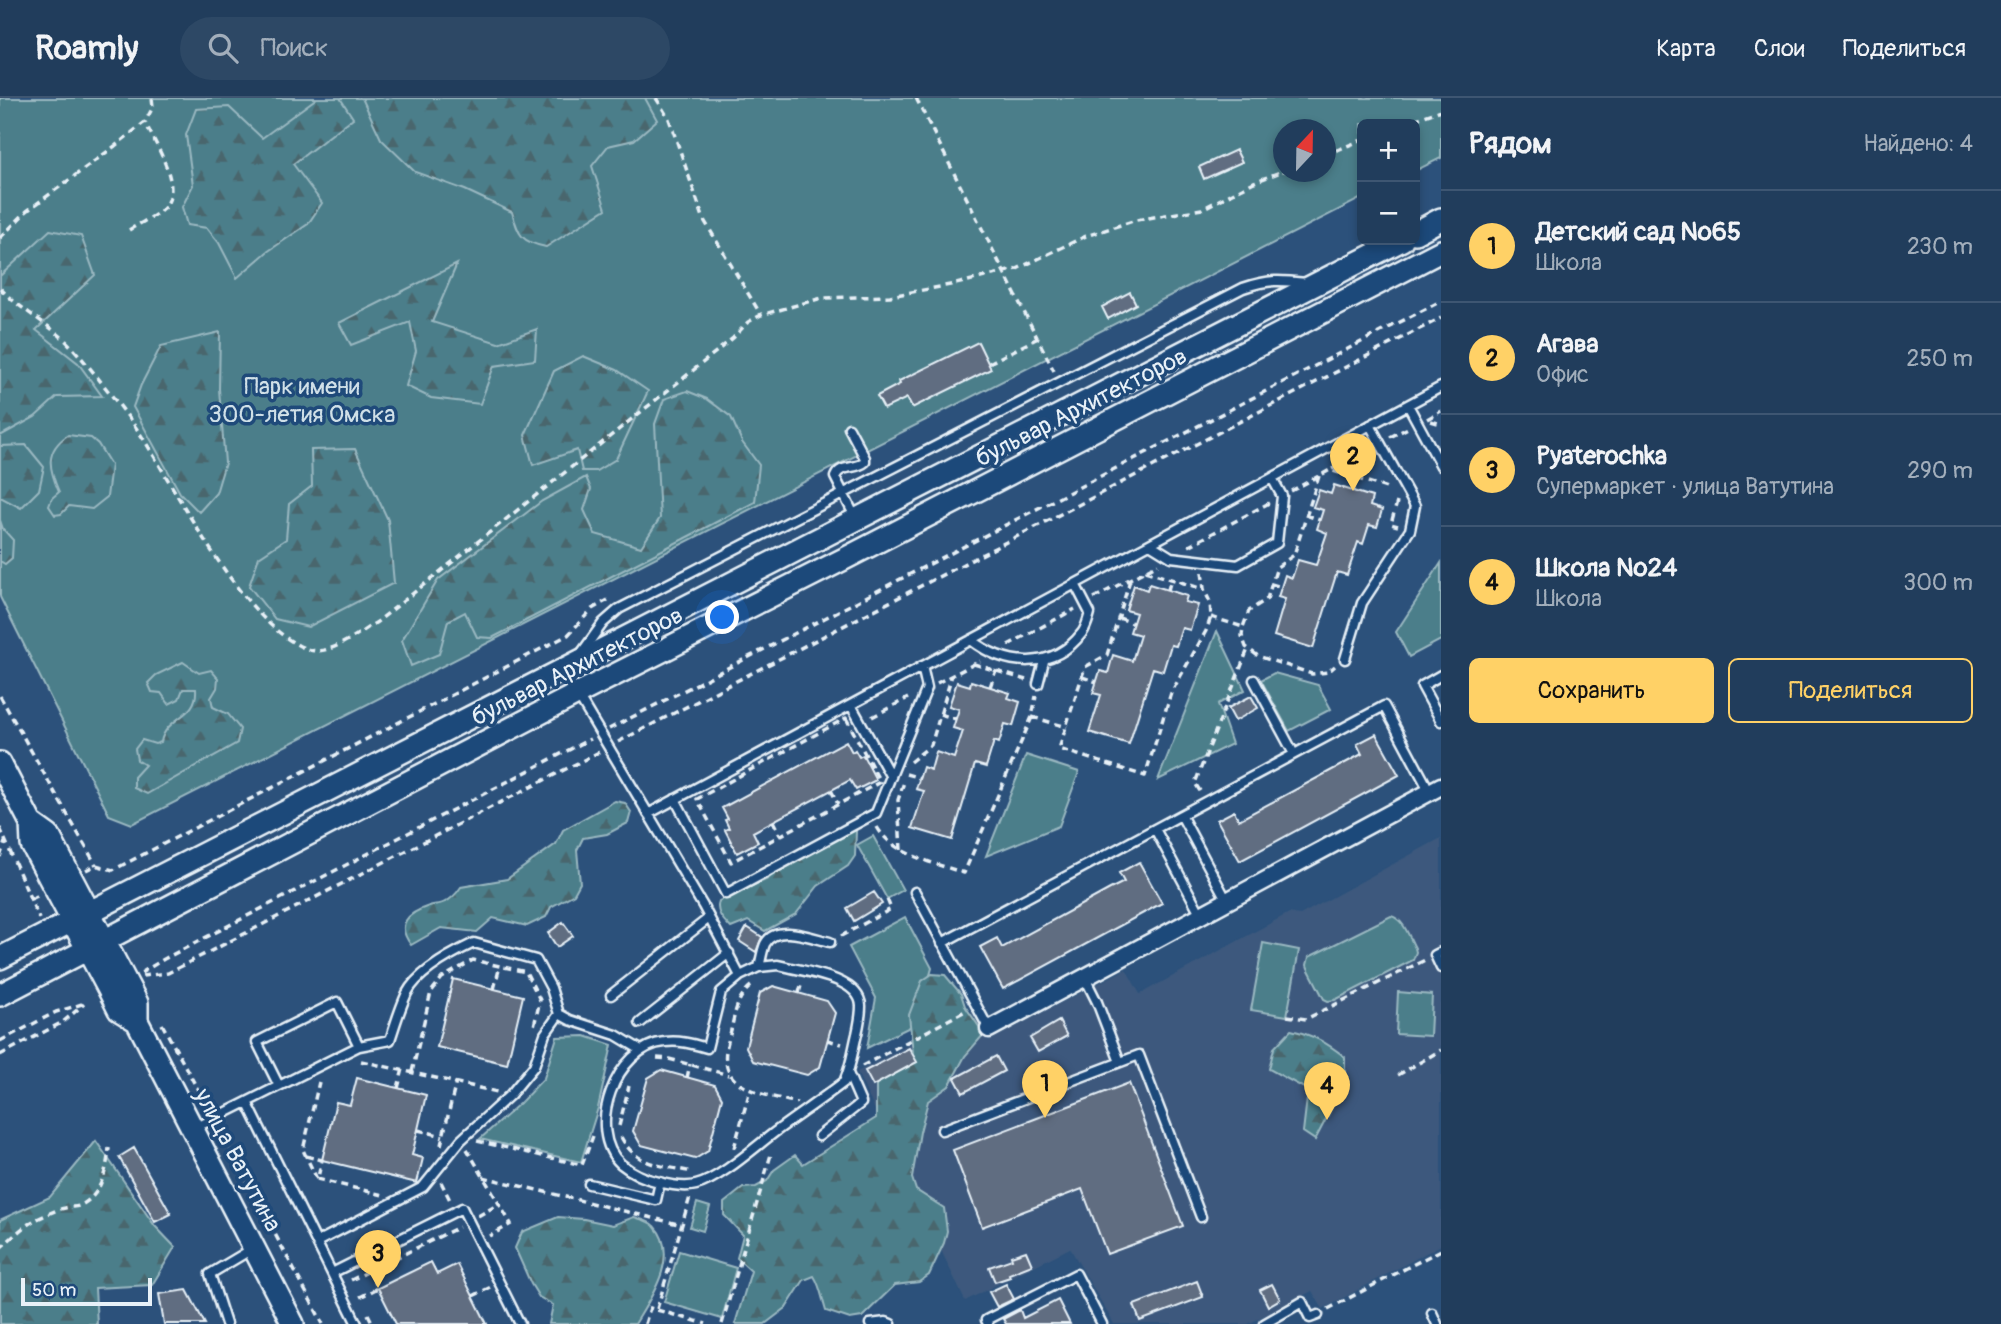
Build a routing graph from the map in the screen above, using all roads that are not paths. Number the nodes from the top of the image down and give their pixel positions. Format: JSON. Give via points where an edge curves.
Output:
{"nodes":[{"id":1,"x":1441,"y":219,"type":"edge"},
{"id":2,"x":1420,"y":230,"type":"edge"},
{"id":3,"x":1392,"y":245,"type":"edge"},
{"id":4,"x":1441,"y":251,"type":"edge"},
{"id":5,"x":1317,"y":284,"type":"junction"},
{"id":6,"x":1441,"y":387,"type":"edge"},
{"id":7,"x":1408,"y":405,"type":"junction"},
{"id":8,"x":1370,"y":425,"type":"junction"},
{"id":9,"x":849,"y":428,"type":"dead end"},
{"id":10,"x":1441,"y":466,"type":"edge"},
{"id":11,"x":1272,"y":478,"type":"junction"},
{"id":12,"x":843,"y":494,"type":"junction"},
{"id":13,"x":856,"y":520,"type":"junction"},
{"id":14,"x":1150,"y":544,"type":"junction"},
{"id":15,"x":1075,"y":584,"type":"junction"},
{"id":16,"x":971,"y":640,"type":"junction"},
{"id":17,"x":1345,"y":659,"type":"road end"},
{"id":18,"x":1044,"y":661,"type":"junction"},
{"id":19,"x":574,"y":665,"type":"junction"},
{"id":20,"x":922,"y":666,"type":"junction"},
{"id":21,"x":1441,"y":675,"type":"edge"},
{"id":22,"x":1254,"y":680,"type":"dead end"},
{"id":23,"x":1038,"y":684,"type":"road end"},
{"id":24,"x":577,"y":694,"type":"junction"},
{"id":25,"x":851,"y":705,"type":"junction"},
{"id":26,"x":1441,"y":721,"type":"edge"},
{"id":27,"x":1294,"y":754,"type":"junction"},
{"id":28,"x":0,"y":763,"type":"edge"},
{"id":29,"x":891,"y":777,"type":"junction"},
{"id":30,"x":1436,"y":789,"type":"edge"},
{"id":31,"x":675,"y":799,"type":"junction"},
{"id":32,"x":648,"y":814,"type":"junction"},
{"id":33,"x":1181,"y":815,"type":"junction"},
{"id":34,"x":1155,"y":829,"type":"junction"},
{"id":35,"x":915,"y":892,"type":"dead end"},
{"id":36,"x":1227,"y":901,"type":"junction"},
{"id":37,"x":1201,"y":915,"type":"junction"},
{"id":38,"x":81,"y":917,"type":"junction"},
{"id":39,"x":709,"y":918,"type":"junction"},
{"id":40,"x":830,"y":942,"type":"road end"},
{"id":41,"x":943,"y":943,"type":"junction"},
{"id":42,"x":96,"y":946,"type":"junction"},
{"id":43,"x":729,"y":953,"type":"junction"},
{"id":44,"x":1438,"y":954,"type":"edge"},
{"id":45,"x":0,"y":958,"type":"edge"},
{"id":46,"x":759,"y":967,"type":"junction"},
{"id":47,"x":1441,"y":968,"type":"edge"},
{"id":48,"x":740,"y":976,"type":"junction"},
{"id":49,"x":1085,"y":978,"type":"junction"},
{"id":50,"x":0,"y":995,"type":"edge"},
{"id":51,"x":611,"y":995,"type":"dead end"},
{"id":52,"x":559,"y":1014,"type":"junction"},
{"id":53,"x":640,"y":1023,"type":"dead end"},
{"id":54,"x":989,"y":1029,"type":"joint"},
{"id":55,"x":359,"y":1046,"type":"junction"},
{"id":56,"x":641,"y":1051,"type":"junction"},
{"id":57,"x":1120,"y":1062,"type":"junction"},
{"id":58,"x":848,"y":1073,"type":"junction"},
{"id":59,"x":279,"y":1086,"type":"junction"},
{"id":60,"x":247,"y":1102,"type":"junction"},
{"id":61,"x":192,"y":1129,"type":"junction"},
{"id":62,"x":942,"y":1129,"type":"dead end"},
{"id":63,"x":818,"y":1136,"type":"dead end"},
{"id":64,"x":660,"y":1182,"type":"junction"},
{"id":65,"x":589,"y":1184,"type":"dead end"},
{"id":66,"x":1200,"y":1217,"type":"dead end"},
{"id":67,"x":317,"y":1242,"type":"junction"},
{"id":68,"x":255,"y":1247,"type":"junction"},
{"id":69,"x":332,"y":1273,"type":"junction"},
{"id":70,"x":1432,"y":1313,"type":"dead end"},
{"id":71,"x":1314,"y":1319,"type":"edge"},
{"id":72,"x":226,"y":1324,"type":"edge"},
{"id":73,"x":293,"y":1324,"type":"edge"},
{"id":74,"x":357,"y":1324,"type":"edge"},
{"id":75,"x":520,"y":1324,"type":"edge"},
{"id":76,"x":870,"y":1324,"type":"edge"},
{"id":77,"x":891,"y":1324,"type":"edge"},
{"id":78,"x":988,"y":1324,"type":"edge"},
{"id":79,"x":1102,"y":1324,"type":"edge"},
{"id":80,"x":1264,"y":1324,"type":"edge"},
{"id":81,"x":1437,"y":1324,"type":"edge"}],
"edges":[{"from":1,"to":2,"type":"main road"},
{"from":3,"to":5,"type":"main road","name":"бульвар Архитекторов"},
{"from":4,"to":24,"type":"main road","name":"бульвар Архитекторов"},
{"from":5,"to":12,"type":"lane","via":[[1282,280],[1243,288]]},
{"from":5,"to":13,"type":"main road","name":"бульвар Архитекторов"},
{"from":6,"to":7,"type":"lane"},
{"from":7,"to":8,"type":"lane"},
{"from":7,"to":10,"type":"lane"},
{"from":8,"to":11,"type":"lane"},
{"from":8,"to":17,"type":"lane","via":[[1415,506],[1410,530],[1362,603]]},
{"from":9,"to":12,"type":"lane","via":[[865,462],[837,472]]},
{"from":11,"to":14,"type":"lane"},
{"from":11,"to":14,"type":"lane","via":[[1282,496],[1277,542],[1238,565],[1171,556]]},
{"from":12,"to":13,"type":"lane"},
{"from":12,"to":19,"type":"lane","via":[[619,609],[603,622]]},
{"from":13,"to":19,"type":"main road","name":"бульвар Архитекторов"},
{"from":14,"to":15,"type":"lane"},
{"from":15,"to":16,"type":"lane"},
{"from":15,"to":18,"type":"lane","via":[[1090,613],[1083,632],[1064,651]]},
{"from":16,"to":18,"type":"lane","via":[[985,651],[1012,660]]},
{"from":16,"to":20,"type":"lane"},
{"from":18,"to":23,"type":"lane"},
{"from":19,"to":38,"type":"main road","name":"бульвар Архитекторов"},
{"from":20,"to":25,"type":"lane"},
{"from":20,"to":29,"type":"lane","via":[[927,688]]},
{"from":21,"to":26,"type":"lane","via":[[1422,686]]},
{"from":22,"to":27,"type":"lane"},
{"from":24,"to":32,"type":"lane"},
{"from":24,"to":42,"type":"main road","name":"бульвар Архитекторов"},
{"from":25,"to":29,"type":"lane"},
{"from":25,"to":31,"type":"lane"},
{"from":27,"to":30,"type":"lane","via":[[1384,706]]},
{"from":27,"to":33,"type":"lane"},
{"from":28,"to":38,"type":"main road","name":"улица Ватутина","via":[[31,823],[32,845]]},
{"from":29,"to":31,"type":"lane","via":[[876,813],[726,894]]},
{"from":30,"to":36,"type":"street"},
{"from":31,"to":32,"type":"lane"},
{"from":32,"to":39,"type":"lane"},
{"from":33,"to":34,"type":"lane"},
{"from":33,"to":36,"type":"lane"},
{"from":34,"to":37,"type":"lane"},
{"from":34,"to":41,"type":"lane"},
{"from":35,"to":41,"type":"lane"},
{"from":36,"to":37,"type":"street"},
{"from":37,"to":49,"type":"street"},
{"from":38,"to":42,"type":"main road","name":"улица Ватутина"},
{"from":38,"to":45,"type":"main road","name":"бульвар Архитекторов"},
{"from":39,"to":43,"type":"lane"},
{"from":39,"to":51,"type":"lane"},
{"from":40,"to":46,"type":"lane","via":[[788,933],[774,935],[766,943]]},
{"from":41,"to":54,"type":"lane"},
{"from":42,"to":50,"type":"main road","name":"бульвар Архитекторов"},
{"from":42,"to":61,"type":"main road","name":"улица Ватутина","via":[[119,1010],[136,1021]]},
{"from":43,"to":48,"type":"lane"},
{"from":43,"to":53,"type":"lane"},
{"from":44,"to":47,"type":"lane"},
{"from":46,"to":48,"type":"lane"},
{"from":46,"to":58,"type":"lane","via":[[778,965],[842,981],[855,990],[861,1004]]},
{"from":48,"to":56,"type":"lane","via":[[720,992],[707,1048],[663,1042]]},
{"from":49,"to":54,"type":"street"},
{"from":49,"to":57,"type":"lane"},
{"from":52,"to":55,"type":"lane","via":[[536,960],[474,943],[429,970],[408,991],[390,1040]]},
{"from":52,"to":56,"type":"lane","via":[[616,1035]]},
{"from":52,"to":67,"type":"lane","via":[[545,1034],[534,1066],[510,1096],[461,1140],[423,1187]]},
{"from":55,"to":59,"type":"lane"},
{"from":55,"to":59,"type":"lane","via":[[337,1002],[257,1042]]},
{"from":56,"to":64,"type":"lane","via":[[625,1064],[614,1083],[604,1118],[606,1132],[620,1163],[644,1179]]},
{"from":57,"to":62,"type":"lane"},
{"from":57,"to":66,"type":"lane","via":[[1139,1055]]},
{"from":58,"to":63,"type":"lane","via":[[861,1103]]},
{"from":58,"to":64,"type":"lane","via":[[844,1082],[711,1179],[693,1186]]},
{"from":59,"to":60,"type":"lane"},
{"from":60,"to":61,"type":"lane"},
{"from":60,"to":67,"type":"lane"},
{"from":61,"to":68,"type":"main road","name":"улица Ватутина"},
{"from":64,"to":65,"type":"lane","via":[[656,1200]]},
{"from":67,"to":69,"type":"lane"},
{"from":68,"to":72,"type":"lane","via":[[210,1274]]},
{"from":68,"to":73,"type":"main road","name":"улица Ватутина"},
{"from":69,"to":74,"type":"lane"},
{"from":69,"to":75,"type":"lane","via":[[462,1208]]},
{"from":70,"to":81,"type":"lane"},
{"from":71,"to":80,"type":"lane","via":[[1302,1302]]},
{"from":76,"to":77,"type":"lane"},
{"from":78,"to":79,"type":"lane","via":[[985,1320],[1076,1274]]}]}
